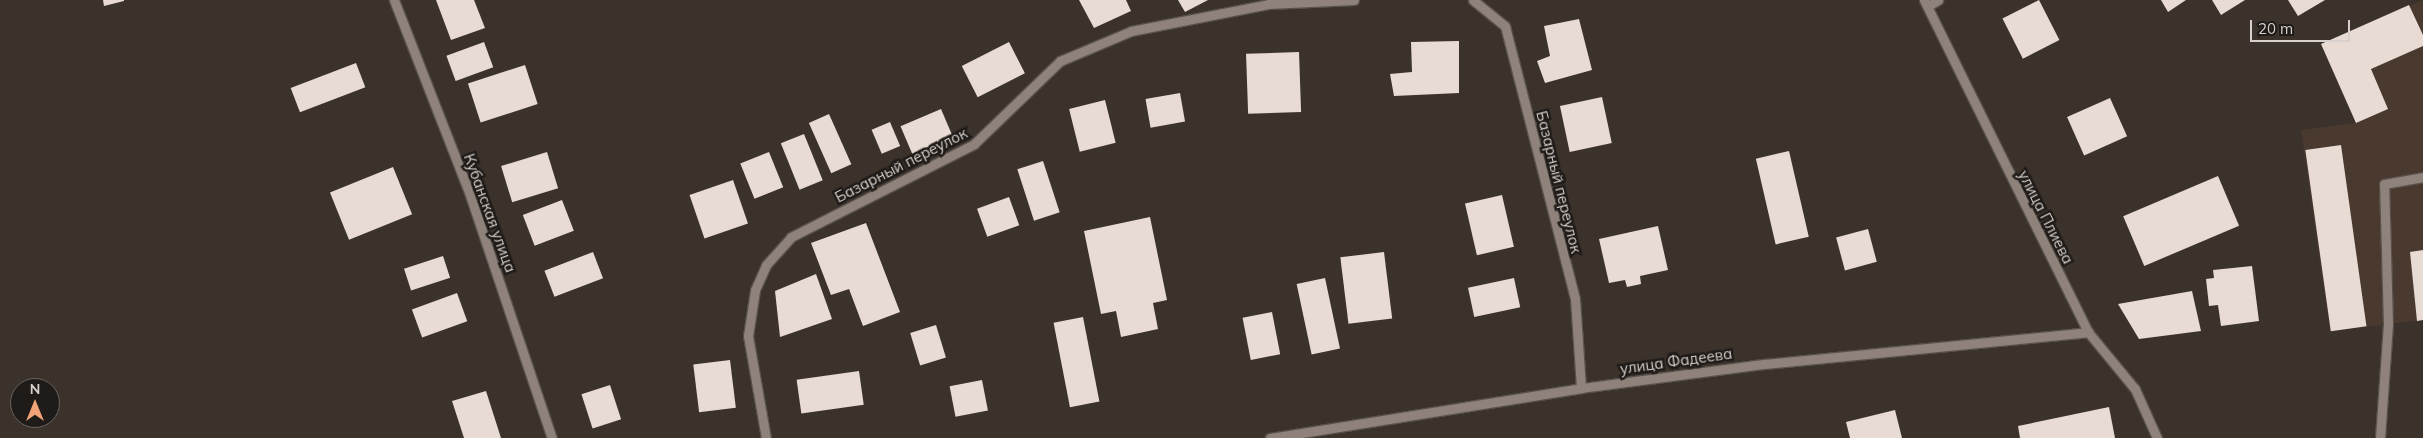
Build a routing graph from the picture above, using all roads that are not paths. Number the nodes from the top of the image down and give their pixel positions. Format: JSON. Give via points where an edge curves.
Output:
{"nodes":[{"id":1,"x":394,"y":0,"type":"edge"},
{"id":2,"x":1354,"y":0,"type":"edge"},
{"id":3,"x":1473,"y":0,"type":"edge"},
{"id":4,"x":1938,"y":0,"type":"edge"},
{"id":5,"x":1926,"y":3,"type":"edge"},
{"id":6,"x":2423,"y":177,"type":"edge"},
{"id":7,"x":2088,"y":332,"type":"junction"},
{"id":8,"x":1581,"y":388,"type":"junction"},
{"id":9,"x":552,"y":438,"type":"edge"},
{"id":10,"x":766,"y":438,"type":"edge"},
{"id":11,"x":1270,"y":438,"type":"edge"},
{"id":12,"x":2157,"y":438,"type":"edge"},
{"id":13,"x":2380,"y":438,"type":"edge"}],
"edges":[{"from":1,"to":9,"type":"street","name":"Кубанская улица","via":[[472,198]]},
{"from":2,"to":10,"type":"street","name":"Базарный переулок","via":[[1268,4],[1130,31],[1060,61],[974,144],[791,237],[766,265],[756,290],[748,336]]},
{"from":3,"to":8,"type":"street","name":"Базарный переулок","via":[[1505,26],[1575,299]]},
{"from":4,"to":5,"type":"street"},
{"from":5,"to":7,"type":"street","name":"улица Плиева"},
{"from":6,"to":13,"type":"street","via":[[2384,184],[2388,324]]},
{"from":7,"to":8,"type":"street","name":"улица Фадеева","via":[[1764,364]]},
{"from":7,"to":12,"type":"street","name":"улица Плиева","via":[[2135,389]]},
{"from":8,"to":11,"type":"street","name":"улица Фадеева"}]}
